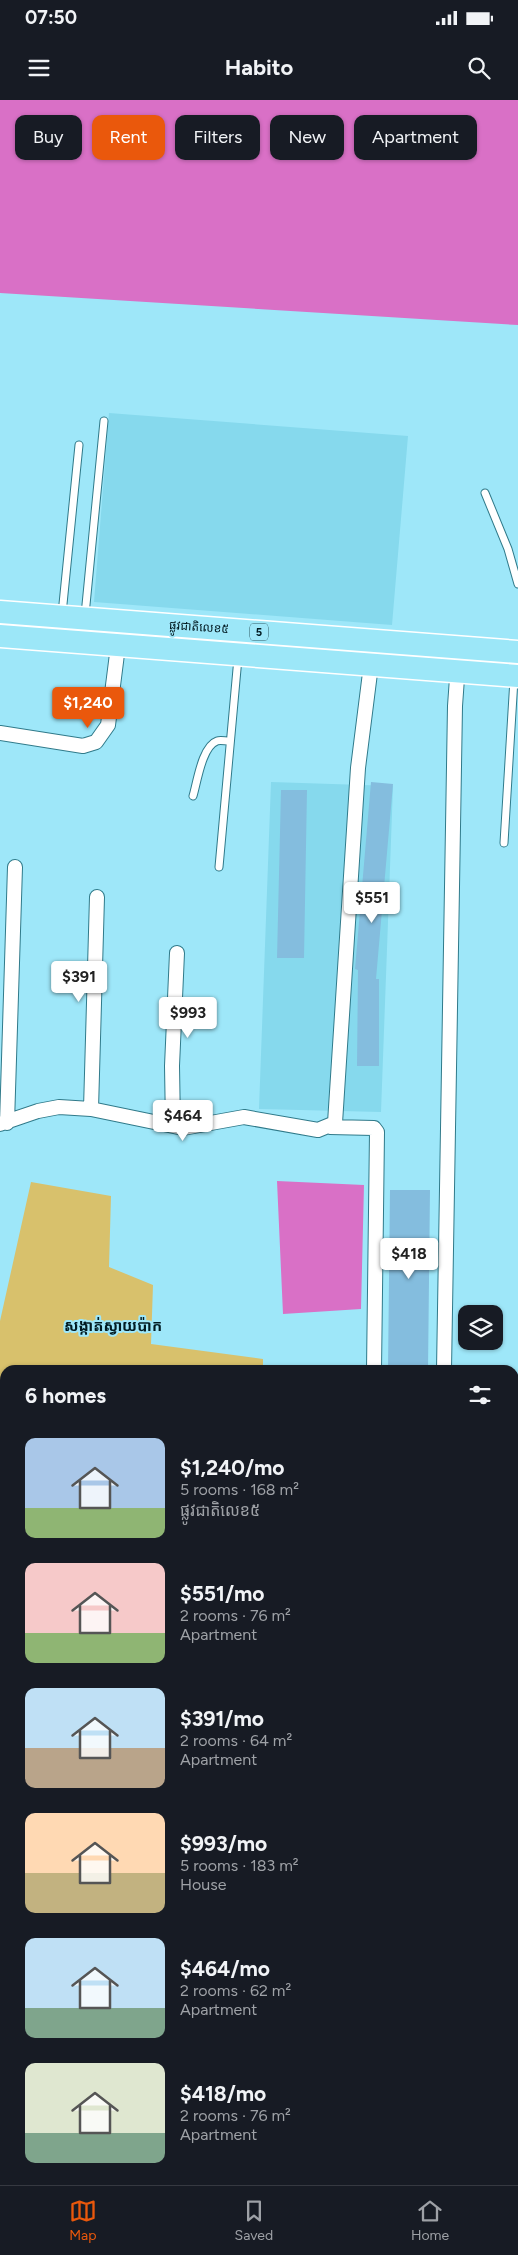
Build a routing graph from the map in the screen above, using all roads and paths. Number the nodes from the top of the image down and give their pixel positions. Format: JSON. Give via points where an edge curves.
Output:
{"nodes":[{"id":1,"x":104,"y":420,"type":"dead end"},
{"id":2,"x":79,"y":445,"type":"dead end"},
{"id":3,"x":485,"y":493,"type":"dead end"},
{"id":4,"x":518,"y":584,"type":"edge"},
{"id":5,"x":0,"y":612,"type":"edge"},
{"id":6,"x":62,"y":617,"type":"junction"},
{"id":7,"x":85,"y":618,"type":"junction"},
{"id":8,"x":146,"y":623,"type":"junction"},
{"id":9,"x":0,"y":636,"type":"edge"},
{"id":10,"x":312,"y":636,"type":"junction"},
{"id":11,"x":118,"y":646,"type":"junction"},
{"id":12,"x":145,"y":648,"type":"junction"},
{"id":13,"x":460,"y":648,"type":"junction"},
{"id":14,"x":518,"y":652,"type":"edge"},
{"id":15,"x":238,"y":655,"type":"junction"},
{"id":16,"x":311,"y":660,"type":"junction"},
{"id":17,"x":371,"y":665,"type":"junction"},
{"id":18,"x":458,"y":672,"type":"junction"},
{"id":19,"x":516,"y":676,"type":"edge"},
{"id":20,"x":0,"y":733,"type":"edge"},
{"id":21,"x":229,"y":741,"type":"junction"},
{"id":22,"x":193,"y":796,"type":"dead end"},
{"id":23,"x":504,"y":843,"type":"dead end"},
{"id":24,"x":15,"y":867,"type":"dead end"},
{"id":25,"x":219,"y":867,"type":"dead end"},
{"id":26,"x":97,"y":897,"type":"dead end"},
{"id":27,"x":177,"y":954,"type":"dead end"},
{"id":28,"x":91,"y":1110,"type":"junction"},
{"id":29,"x":4,"y":1124,"type":"edge"},
{"id":30,"x":173,"y":1125,"type":"junction"},
{"id":31,"x":330,"y":1127,"type":"junction"},
{"id":32,"x":374,"y":1365,"type":"edge"},
{"id":33,"x":444,"y":1365,"type":"edge"}],
"edges":[{"from":1,"to":7,"type":"lane"},
{"from":2,"to":6,"type":"lane"},
{"from":3,"to":4,"type":"lane","via":[[508,549]]},
{"from":5,"to":6,"type":"highway","name":"ផ្លូវជាតិលេខ៥","number":"5"},
{"from":6,"to":7,"type":"highway","name":"ផ្លូវជាតិលេខ៥","number":"5"},
{"from":7,"to":8,"type":"highway","name":"ផ្លូវជាតិលេខ៥","number":"5"},
{"from":8,"to":10,"type":"highway","name":"ផ្លូវជាតិលេខ៥","number":"5"},
{"from":8,"to":12,"type":"highway"},
{"from":9,"to":11,"type":"highway","name":"ផ្លូវជាតិលេខ៥","number":"5"},
{"from":10,"to":13,"type":"highway","name":"ផ្លូវជាតិលេខ៥","number":"5"},
{"from":10,"to":16,"type":"highway"},
{"from":11,"to":12,"type":"highway","name":"ផ្លូវជាតិលេខ៥","number":"5"},
{"from":11,"to":20,"type":"street","via":[[108,725],[96,742],[83,746]]},
{"from":12,"to":15,"type":"highway","name":"ផ្លូវជាតិលេខ៥","number":"5"},
{"from":13,"to":14,"type":"highway","name":"ផ្លូវជាតិលេខ៥","number":"5"},
{"from":13,"to":18,"type":"street"},
{"from":15,"to":16,"type":"highway","name":"ផ្លូវជាតិលេខ៥","number":"5"},
{"from":15,"to":21,"type":"lane"},
{"from":16,"to":17,"type":"highway","name":"ផ្លូវជាតិលេខ៥","number":"5"},
{"from":17,"to":18,"type":"highway","name":"ផ្លូវជាតិលេខ៥","number":"5"},
{"from":17,"to":31,"type":"street","via":[[358,768],[336,1114],[335,1123]]},
{"from":18,"to":19,"type":"highway","name":"ផ្លូវជាតិលេខ៥","number":"5"},
{"from":18,"to":33,"type":"street"},
{"from":19,"to":23,"type":"lane"},
{"from":21,"to":22,"type":"lane","via":[[218,741],[207,750]]},
{"from":21,"to":25,"type":"lane"},
{"from":24,"to":29,"type":"street"},
{"from":26,"to":28,"type":"street"},
{"from":27,"to":30,"type":"street"},
{"from":28,"to":29,"type":"street","via":[[48,1108]]},
{"from":28,"to":30,"type":"street"},
{"from":30,"to":31,"type":"street","via":[[195,1127],[244,1117],[318,1130]]},
{"from":31,"to":32,"type":"street","via":[[374,1128],[377,1132]]}]}
